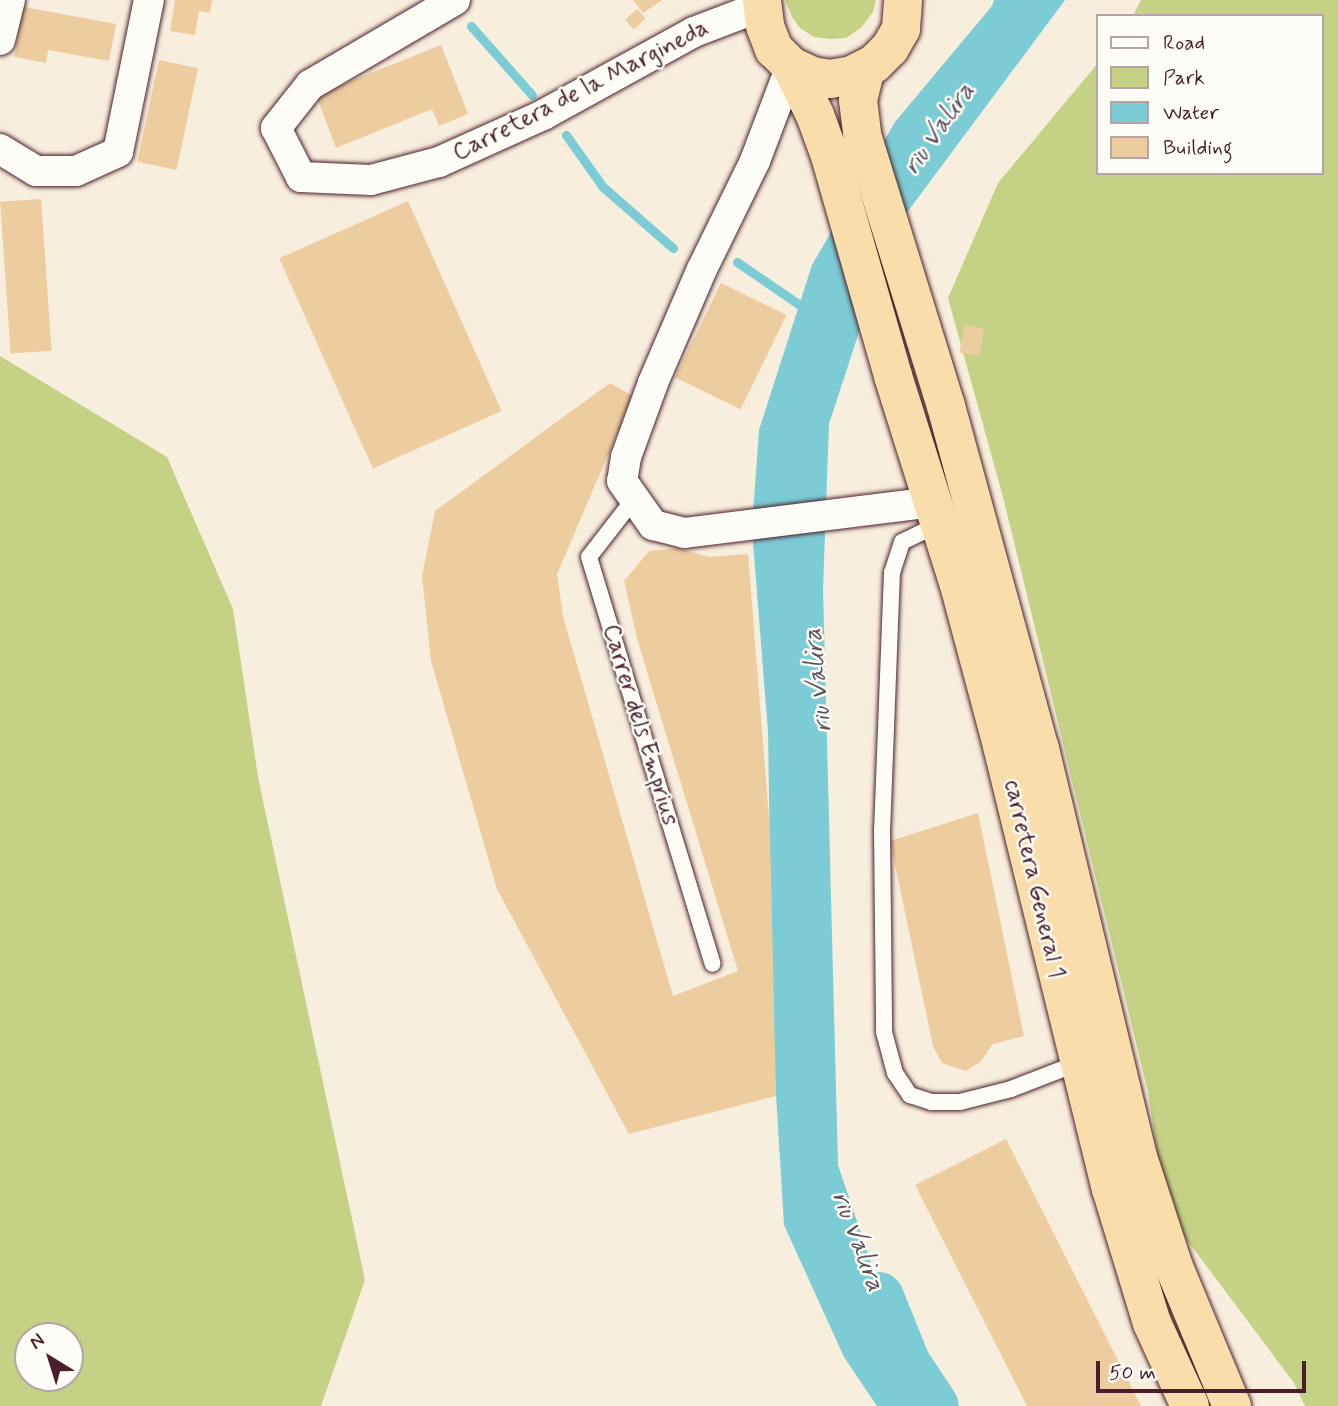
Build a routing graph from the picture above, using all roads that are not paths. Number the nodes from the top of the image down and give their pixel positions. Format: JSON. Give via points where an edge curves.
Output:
{"nodes":[{"id":1,"x":10,"y":0,"type":"edge"},
{"id":2,"x":149,"y":0,"type":"edge"},
{"id":3,"x":455,"y":0,"type":"edge"},
{"id":4,"x":903,"y":0,"type":"edge"},
{"id":5,"x":762,"y":3,"type":"edge"},
{"id":6,"x":0,"y":40,"type":"edge"},
{"id":7,"x":791,"y":66,"type":"junction"},
{"id":8,"x":866,"y":68,"type":"junction"},
{"id":9,"x":0,"y":149,"type":"edge"},
{"id":10,"x":634,"y":499,"type":"junction"},
{"id":11,"x":935,"y":513,"type":"junction"},
{"id":12,"x":713,"y":964,"type":"dead end"},
{"id":13,"x":1078,"y":1063,"type":"junction"},
{"id":14,"x":1190,"y":1406,"type":"edge"},
{"id":15,"x":1232,"y":1406,"type":"edge"}],
"edges":[{"from":1,"to":6,"type":"street"},
{"from":2,"to":9,"type":"street","via":[[118,152],[76,171],[36,171]]},
{"from":3,"to":5,"type":"street","name":"Carretera de la Margineda","via":[[310,85],[275,128],[301,177],[371,180],[439,162],[544,115],[694,32]]},
{"from":4,"to":8,"type":"highway","via":[[901,29],[890,48]]},
{"from":5,"to":7,"type":"highway","name":"carretera General 1","via":[[774,48]]},
{"from":7,"to":8,"type":"highway","via":[[830,79]]},
{"from":7,"to":10,"type":"street","via":[[755,161],[702,270],[626,457],[622,481]]},
{"from":7,"to":11,"type":"highway","name":"carretera General 1","via":[[816,115]]},
{"from":8,"to":15,"type":"highway","via":[[858,100],[863,138],[1040,749],[1137,1154],[1174,1268]]},
{"from":10,"to":11,"type":"street","via":[[653,525],[684,533],[865,510]]},
{"from":10,"to":12,"type":"lane","name":"Carrer dels Emprius","via":[[589,557]]},
{"from":11,"to":13,"type":"highway","name":"carretera General 1","via":[[1002,746]]},
{"from":11,"to":13,"type":"lane","via":[[902,541],[892,572],[882,829],[884,1032],[895,1073],[910,1095],[932,1102],[960,1102],[1011,1089]]},
{"from":13,"to":14,"type":"highway","name":"carretera General 1","via":[[1152,1323]]}]}
